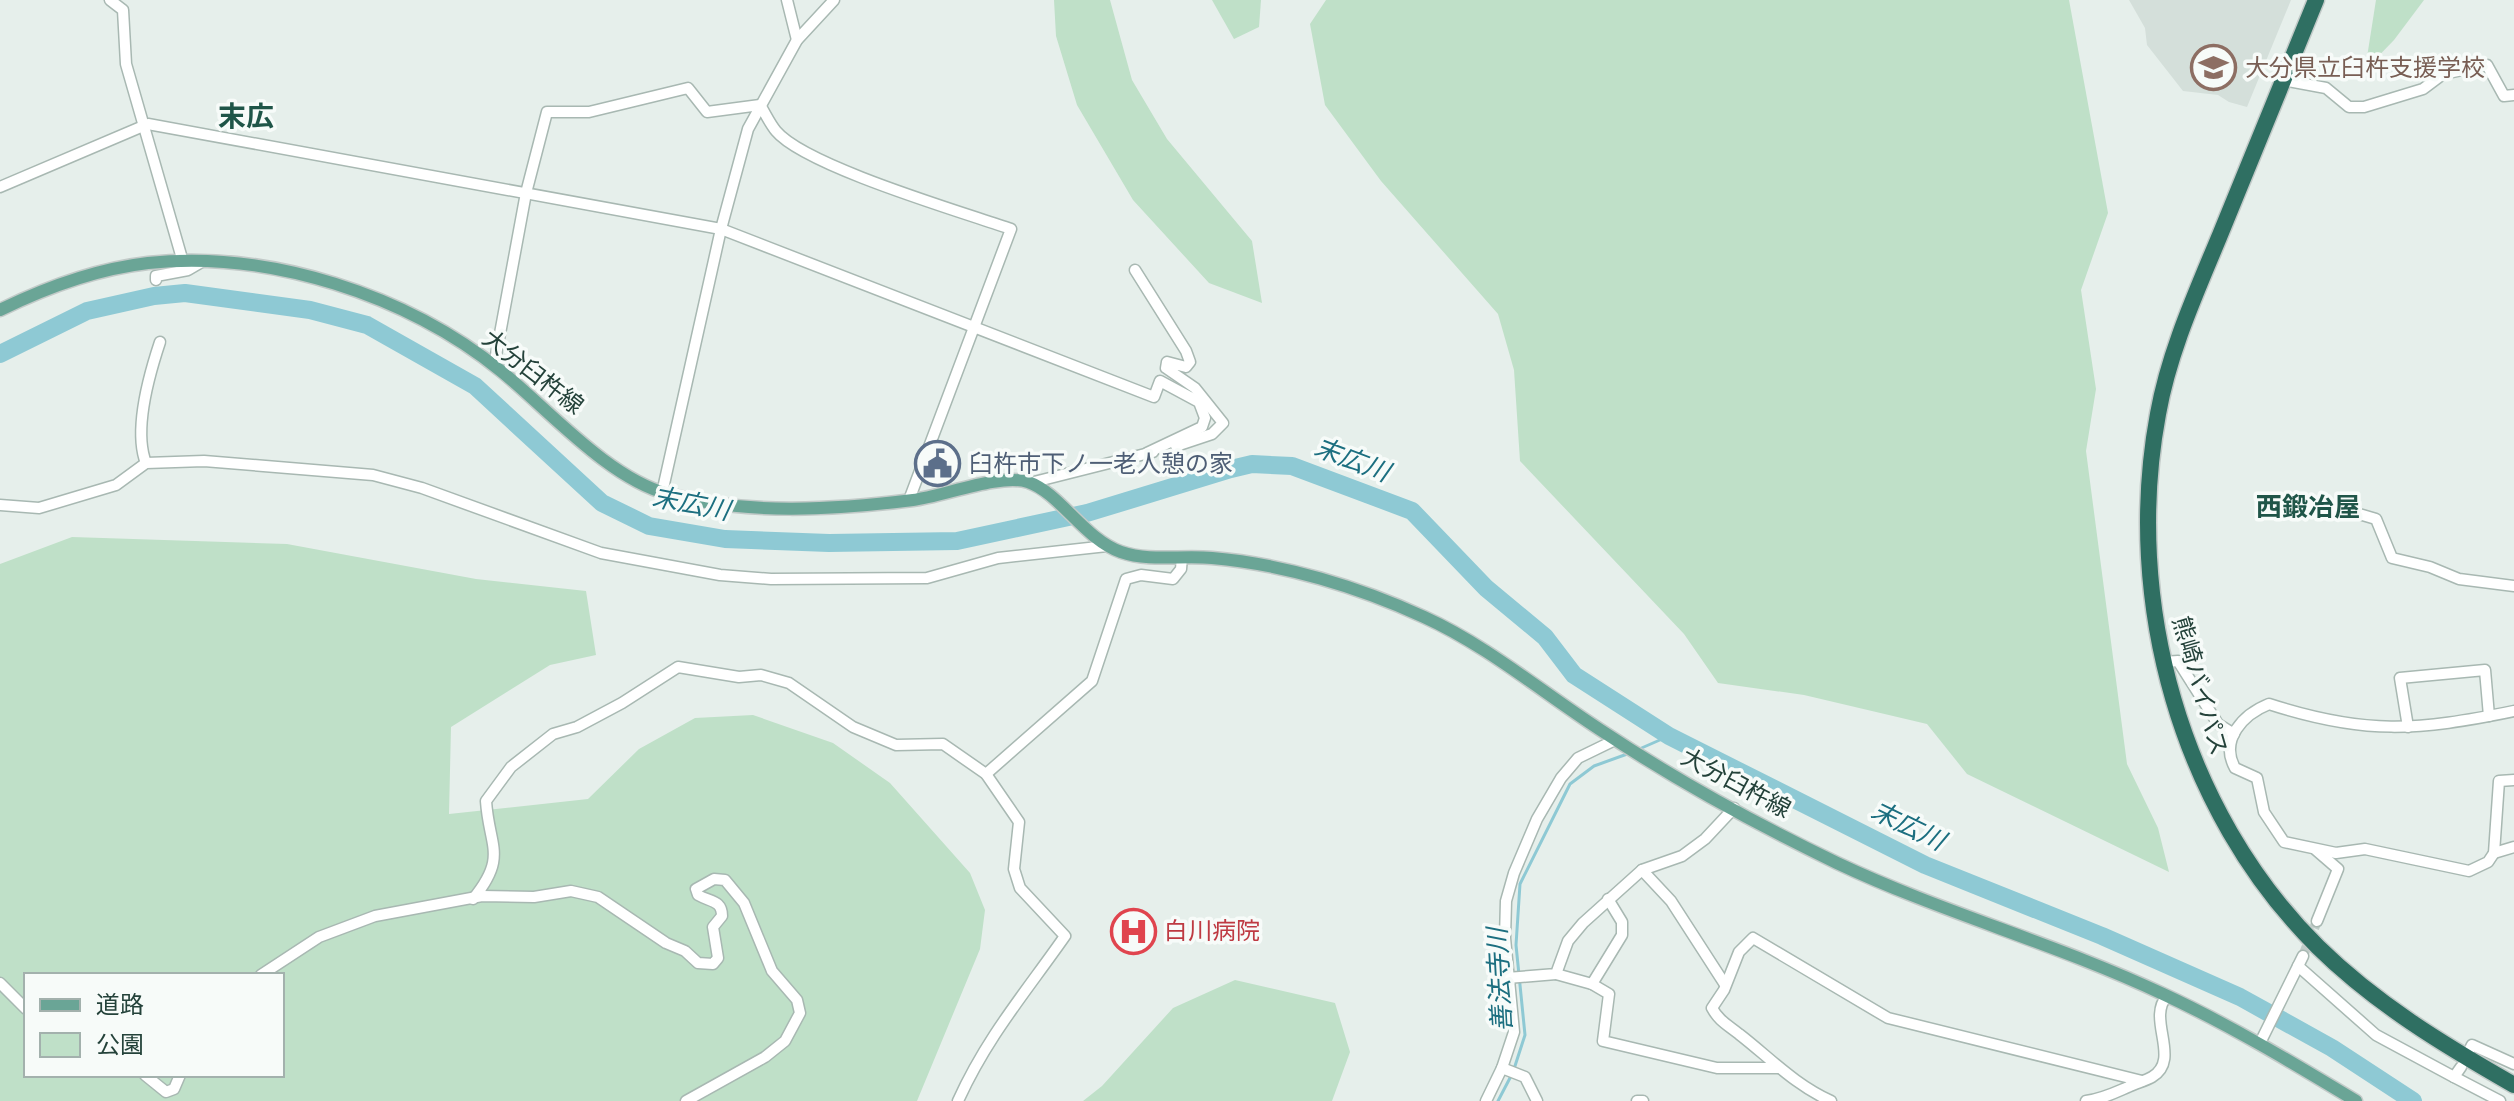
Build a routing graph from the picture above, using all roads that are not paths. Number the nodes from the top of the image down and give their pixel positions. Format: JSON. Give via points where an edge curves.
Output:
{"nodes":[{"id":1,"x":110,"y":0,"type":"edge"},
{"id":2,"x":787,"y":0,"type":"edge"},
{"id":3,"x":834,"y":0,"type":"edge"},
{"id":4,"x":2316,"y":0,"type":"edge"},
{"id":5,"x":797,"y":40,"type":"junction"},
{"id":6,"x":2283,"y":80,"type":"junction"},
{"id":7,"x":2514,"y":95,"type":"edge"},
{"id":8,"x":760,"y":105,"type":"junction"},
{"id":9,"x":146,"y":125,"type":"junction"},
{"id":10,"x":0,"y":187,"type":"edge"},
{"id":11,"x":526,"y":193,"type":"junction"},
{"id":12,"x":721,"y":229,"type":"junction"},
{"id":13,"x":183,"y":262,"type":"junction"},
{"id":14,"x":200,"y":263,"type":"junction"},
{"id":15,"x":1135,"y":270,"type":"dead end"},
{"id":16,"x":156,"y":280,"type":"dead end"},
{"id":17,"x":0,"y":310,"type":"edge"},
{"id":18,"x":974,"y":327,"type":"junction"},
{"id":19,"x":160,"y":342,"type":"dead end"},
{"id":20,"x":494,"y":366,"type":"junction"},
{"id":21,"x":1147,"y":453,"type":"junction"},
{"id":22,"x":146,"y":463,"type":"junction"},
{"id":23,"x":1034,"y":485,"type":"junction"},
{"id":24,"x":662,"y":493,"type":"junction"},
{"id":25,"x":909,"y":500,"type":"junction"},
{"id":26,"x":0,"y":505,"type":"edge"},
{"id":27,"x":2342,"y":509,"type":"dead end"},
{"id":28,"x":1107,"y":546,"type":"junction"},
{"id":29,"x":1182,"y":557,"type":"junction"},
{"id":30,"x":2514,"y":586,"type":"edge"},
{"id":31,"x":2163,"y":662,"type":"junction"},
{"id":32,"x":2514,"y":711,"type":"edge"},
{"id":33,"x":2489,"y":716,"type":"junction"},
{"id":34,"x":2408,"y":727,"type":"junction"},
{"id":35,"x":2234,"y":734,"type":"junction"},
{"id":36,"x":1617,"y":741,"type":"junction"},
{"id":37,"x":986,"y":774,"type":"junction"},
{"id":38,"x":2514,"y":780,"type":"edge"},
{"id":39,"x":1734,"y":808,"type":"junction"},
{"id":40,"x":2514,"y":847,"type":"edge"},
{"id":41,"x":2314,"y":848,"type":"junction"},
{"id":42,"x":2494,"y":853,"type":"junction"},
{"id":43,"x":1642,"y":870,"type":"junction"},
{"id":44,"x":473,"y":899,"type":"junction"},
{"id":45,"x":1608,"y":899,"type":"junction"},
{"id":46,"x":2317,"y":921,"type":"tunnel mouth"},
{"id":47,"x":264,"y":973,"type":"edge"},
{"id":48,"x":1556,"y":974,"type":"junction"},
{"id":49,"x":1510,"y":978,"type":"junction"},
{"id":50,"x":0,"y":983,"type":"edge"},
{"id":51,"x":1724,"y":983,"type":"junction"},
{"id":52,"x":1592,"y":984,"type":"junction"},
{"id":53,"x":2167,"y":996,"type":"junction"},
{"id":54,"x":24,"y":1007,"type":"edge"},
{"id":55,"x":2262,"y":1038,"type":"junction"},
{"id":56,"x":2470,"y":1049,"type":"dead end"},
{"id":57,"x":2514,"y":1064,"type":"edge"},
{"id":58,"x":2461,"y":1067,"type":"dead end"},
{"id":59,"x":1778,"y":1068,"type":"junction"},
{"id":60,"x":1504,"y":1069,"type":"junction"},
{"id":61,"x":147,"y":1077,"type":"edge"},
{"id":62,"x":179,"y":1077,"type":"edge"},
{"id":63,"x":2454,"y":1077,"type":"junction"},
{"id":64,"x":2142,"y":1081,"type":"junction"},
{"id":65,"x":2514,"y":1085,"type":"edge"},
{"id":66,"x":686,"y":1101,"type":"edge"},
{"id":67,"x":958,"y":1101,"type":"edge"},
{"id":68,"x":1486,"y":1101,"type":"edge"},
{"id":69,"x":1537,"y":1101,"type":"edge"},
{"id":70,"x":1831,"y":1101,"type":"edge"},
{"id":71,"x":2086,"y":1101,"type":"edge"},
{"id":72,"x":2356,"y":1101,"type":"edge"},
{"id":73,"x":2500,"y":1101,"type":"edge"}],
"edges":[{"from":1,"to":9,"type":"street","via":[[123,10],[126,64]]},
{"from":2,"to":5,"type":"street"},
{"from":3,"to":5,"type":"street"},
{"from":4,"to":6,"type":"highway","name":"熊崎バイパス"},
{"from":5,"to":8,"type":"street"},
{"from":6,"to":7,"type":"street","via":[[2326,88],[2349,107],[2364,107],[2423,89],[2443,74],[2487,65],[2504,96]]},
{"from":6,"to":31,"type":"highway","name":"熊崎バイパス","via":[[2178,338],[2158,412],[2147,540]]},
{"from":8,"to":11,"type":"street","via":[[707,112],[688,88],[589,112],[547,112]]},
{"from":8,"to":12,"type":"street","via":[[748,129]]},
{"from":8,"to":18,"type":"street","via":[[777,132],[815,156],[1011,229]]},
{"from":9,"to":10,"type":"street"},
{"from":9,"to":11,"type":"street"},
{"from":9,"to":13,"type":"street"},
{"from":11,"to":12,"type":"street"},
{"from":11,"to":20,"type":"street"},
{"from":12,"to":18,"type":"street"},
{"from":12,"to":24,"type":"street"},
{"from":13,"to":14,"type":"main road","name":"大分臼杵線"},
{"from":13,"to":17,"type":"main road","name":"大分臼杵線","via":[[76,278]]},
{"from":14,"to":16,"type":"street"},
{"from":14,"to":20,"type":"main road","name":"大分臼杵線","via":[[279,271],[386,303]]},
{"from":15,"to":21,"type":"street","via":[[1190,362],[1186,367],[1167,362],[1166,368],[1195,388],[1223,423],[1196,441]]},
{"from":18,"to":21,"type":"street","via":[[1154,397],[1160,381],[1199,402],[1205,418],[1202,427]]},
{"from":18,"to":25,"type":"street"},
{"from":19,"to":22,"type":"street","via":[[144,420]]},
{"from":20,"to":24,"type":"main road","name":"大分臼杵線","via":[[618,470]]},
{"from":21,"to":23,"type":"street"},
{"from":22,"to":26,"type":"street","via":[[99,493],[39,508]]},
{"from":22,"to":28,"type":"street","via":[[204,461],[373,475],[601,553],[720,575],[927,578],[998,558]]},
{"from":23,"to":25,"type":"main road","name":"大分臼杵線","via":[[1008,480]]},
{"from":23,"to":28,"type":"main road","name":"大分臼杵線"},
{"from":24,"to":25,"type":"main road","name":"大分臼杵線","via":[[781,508]]},
{"from":27,"to":30,"type":"street","via":[[2376,519],[2392,558],[2459,579]]},
{"from":28,"to":29,"type":"main road","name":"大分臼杵線","via":[[1137,556]]},
{"from":29,"to":36,"type":"main road","name":"大分臼杵線","via":[[1290,572],[1423,616],[1454,631]]},
{"from":29,"to":37,"type":"street","via":[[1180,573],[1173,579],[1126,579],[1092,681]]},
{"from":31,"to":35,"type":"street","via":[[2178,661],[2218,724]]},
{"from":31,"to":65,"type":"highway","name":"熊崎バイパス","via":[[2204,782],[2244,854],[2282,906],[2316,945],[2392,1010]]},
{"from":32,"to":33,"type":"street"},
{"from":33,"to":34,"type":"street"},
{"from":33,"to":34,"type":"street","via":[[2485,670],[2400,678]]},
{"from":34,"to":35,"type":"street","via":[[2355,727],[2269,704],[2246,715]]},
{"from":35,"to":41,"type":"street","via":[[2233,765],[2257,778],[2264,812],[2277,833],[2292,845]]},
{"from":36,"to":39,"type":"main road","name":"大分臼杵線"},
{"from":36,"to":49,"type":"street","via":[[1573,762],[1517,863],[1506,901]]},
{"from":37,"to":44,"type":"street","via":[[943,744],[896,745],[853,727],[789,683],[678,667],[622,703],[553,734],[511,767],[486,801],[494,860]]},
{"from":37,"to":67,"type":"street","via":[[1019,822],[1014,869],[1020,888],[1065,936],[988,1041]]},
{"from":38,"to":42,"type":"street","via":[[2499,781]]},
{"from":39,"to":43,"type":"street","via":[[1682,856]]},
{"from":39,"to":53,"type":"main road","name":"大分臼杵線","via":[[1838,863]]},
{"from":40,"to":42,"type":"street"},
{"from":41,"to":42,"type":"street","via":[[2344,854],[2365,849],[2469,871]]},
{"from":41,"to":46,"type":"street","via":[[2338,869]]},
{"from":43,"to":45,"type":"street"},
{"from":43,"to":51,"type":"street","via":[[1671,901]]},
{"from":44,"to":47,"type":"street","via":[[360,920],[294,950]]},
{"from":44,"to":66,"type":"street","via":[[584,892],[698,963],[713,964],[718,958],[713,927],[722,909],[696,889],[714,879],[730,882],[772,971],[797,1000],[800,1013],[785,1041],[765,1057]]},
{"from":45,"to":48,"type":"street","via":[[1573,934]]},
{"from":45,"to":52,"type":"street","via":[[1622,922],[1622,935]]},
{"from":48,"to":49,"type":"street"},
{"from":48,"to":52,"type":"street"},
{"from":49,"to":60,"type":"street","via":[[1514,1032]]},
{"from":50,"to":54,"type":"street"},
{"from":51,"to":59,"type":"street","via":[[1713,1003],[1716,1015]]},
{"from":51,"to":64,"type":"street","via":[[1739,952],[1753,938],[1888,1018]]},
{"from":52,"to":59,"type":"street","via":[[1611,998],[1603,1041],[1717,1068]]},
{"from":53,"to":55,"type":"main road","name":"大分臼杵線"},
{"from":53,"to":64,"type":"street","via":[[2158,1015],[2164,1063]]},
{"from":55,"to":63,"type":"street","via":[[2300,961],[2376,1035]]},
{"from":55,"to":72,"type":"main road","name":"大分臼杵線"},
{"from":56,"to":57,"type":"street","via":[[2472,1045]]},
{"from":58,"to":63,"type":"street"},
{"from":59,"to":70,"type":"street"},
{"from":60,"to":68,"type":"street"},
{"from":60,"to":69,"type":"street","via":[[1521,1076]]},
{"from":61,"to":62,"type":"street","via":[[166,1092],[174,1089]]},
{"from":63,"to":73,"type":"street"},
{"from":64,"to":71,"type":"street"}]}
